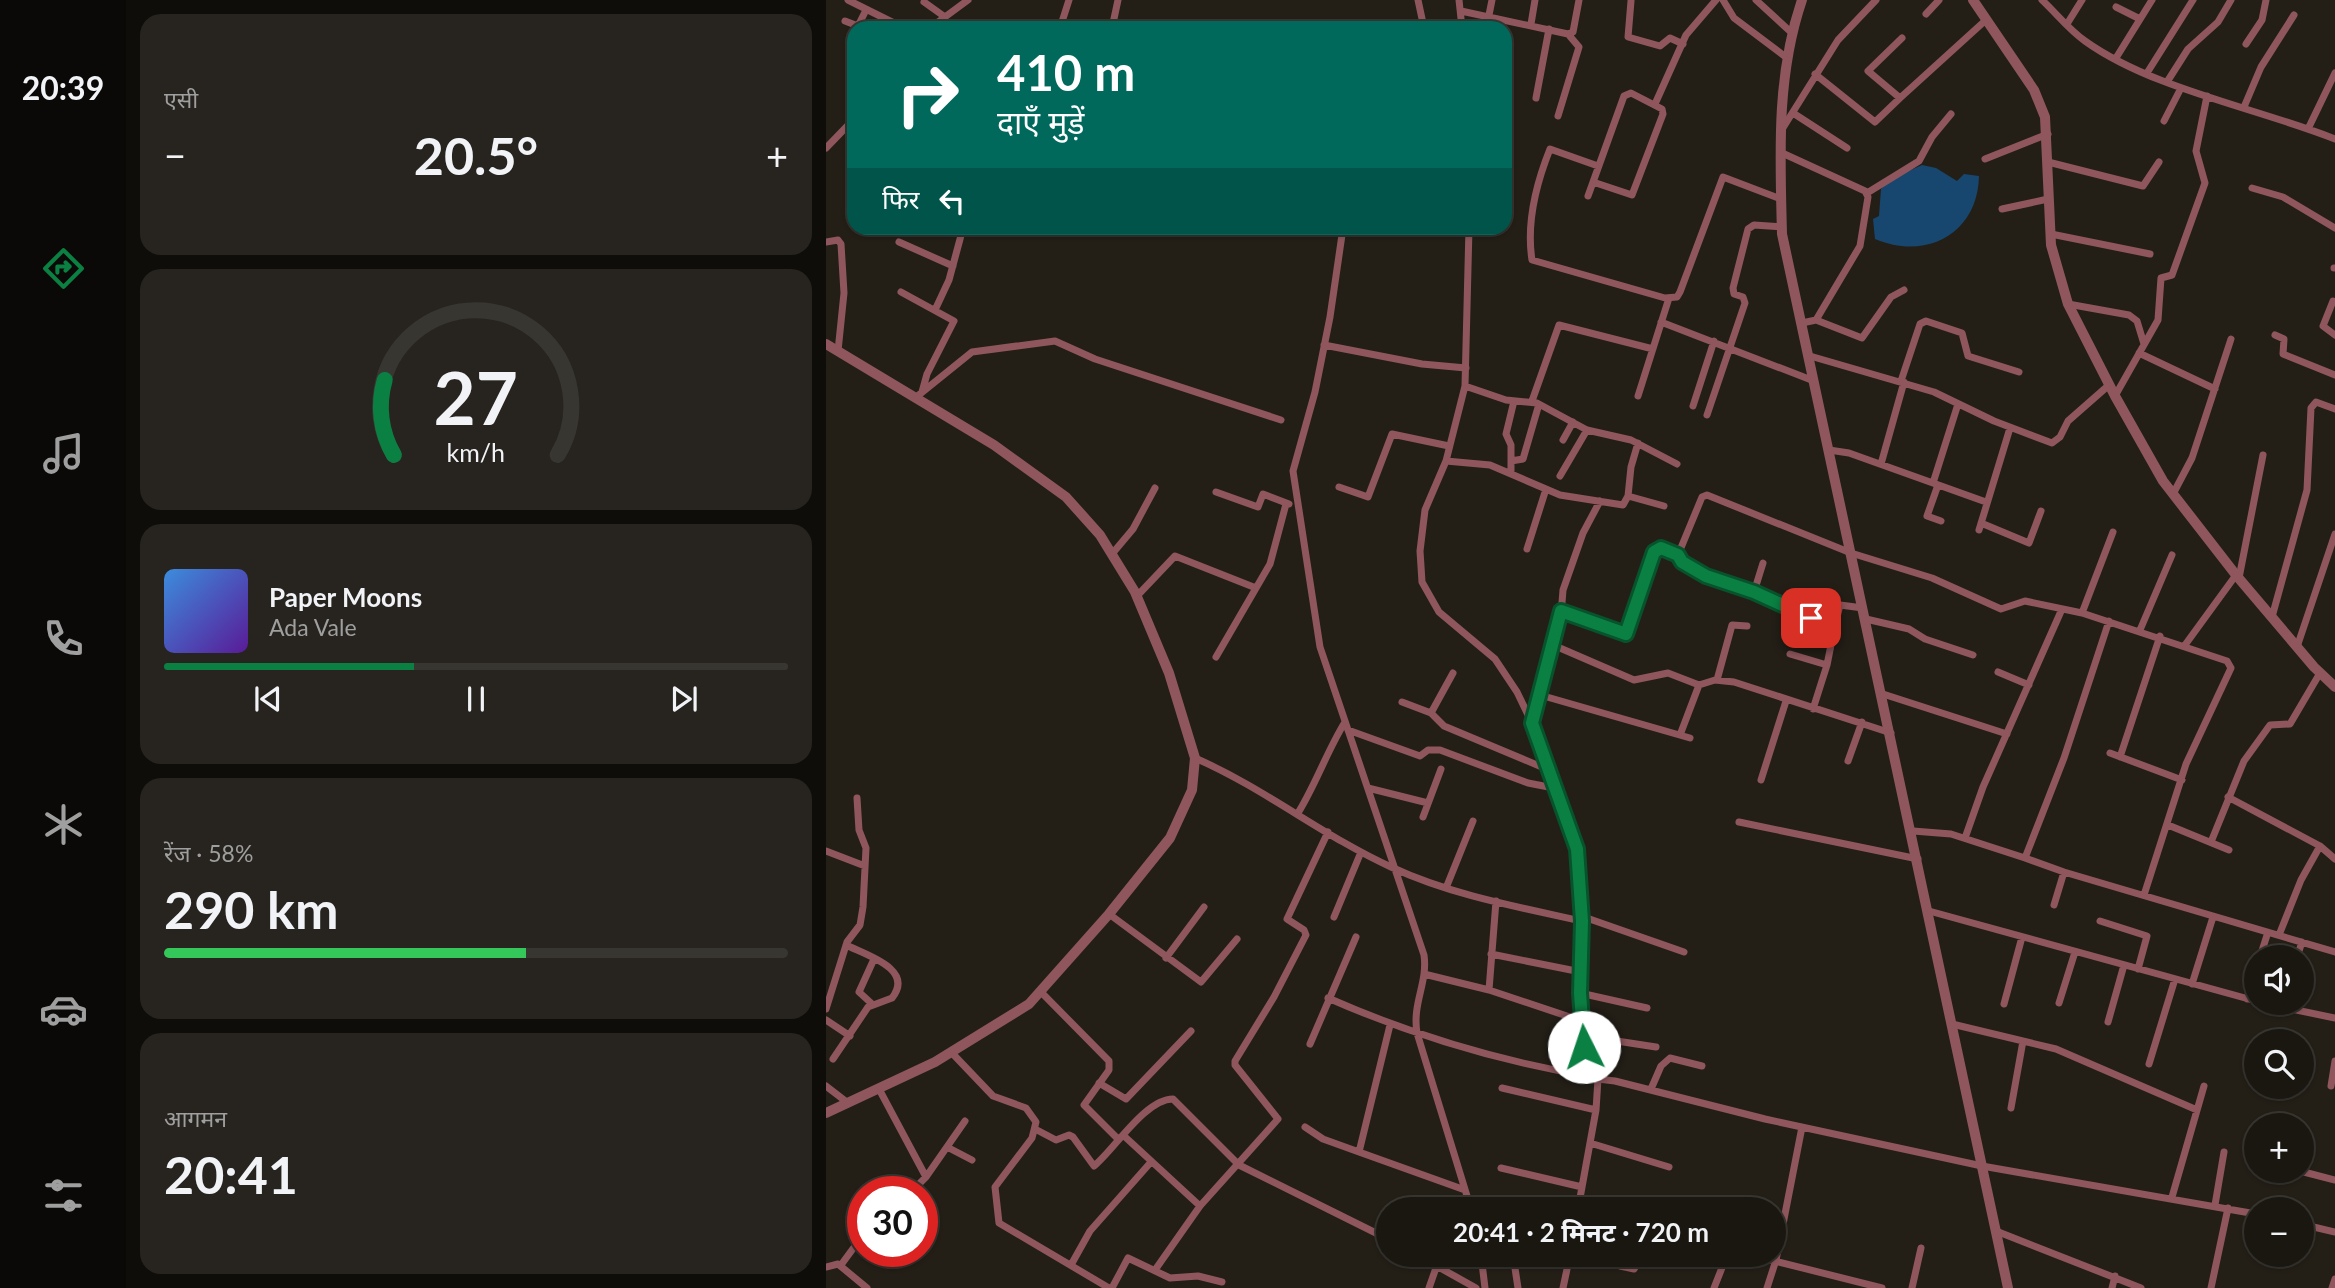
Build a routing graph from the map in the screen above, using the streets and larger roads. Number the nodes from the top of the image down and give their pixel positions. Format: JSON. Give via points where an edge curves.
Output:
{"nodes":[{"id":1,"x":848,"y":0,"type":"edge"},
{"id":2,"x":968,"y":0,"type":"edge"},
{"id":3,"x":1069,"y":0,"type":"edge"},
{"id":4,"x":1118,"y":0,"type":"edge"},
{"id":5,"x":1418,"y":0,"type":"edge"},
{"id":6,"x":1459,"y":0,"type":"edge"},
{"id":7,"x":1492,"y":0,"type":"edge"},
{"id":8,"x":1535,"y":0,"type":"edge"},
{"id":9,"x":1579,"y":0,"type":"edge"},
{"id":10,"x":1716,"y":0,"type":"edge"},
{"id":11,"x":1723,"y":0,"type":"edge"},
{"id":12,"x":1756,"y":0,"type":"edge"},
{"id":13,"x":1802,"y":0,"type":"edge"},
{"id":14,"x":1876,"y":0,"type":"edge"},
{"id":15,"x":1939,"y":0,"type":"edge"},
{"id":16,"x":1973,"y":0,"type":"edge"},
{"id":17,"x":2042,"y":0,"type":"edge"},
{"id":18,"x":2082,"y":0,"type":"edge"},
{"id":19,"x":2152,"y":0,"type":"edge"},
{"id":20,"x":2193,"y":0,"type":"edge"},
{"id":21,"x":2231,"y":0,"type":"edge"},
{"id":22,"x":2266,"y":0,"type":"edge"},
{"id":23,"x":1631,"y":1,"type":"edge"},
{"id":24,"x":925,"y":2,"type":"dead end"},
{"id":25,"x":2116,"y":7,"type":"dead end"},
{"id":26,"x":866,"y":10,"type":"junction"},
{"id":27,"x":1461,"y":11,"type":"junction"},
{"id":28,"x":1926,"y":14,"type":"dead end"},
{"id":29,"x":1489,"y":15,"type":"junction"},
{"id":30,"x":2294,"y":15,"type":"dead end"},
{"id":31,"x":945,"y":17,"type":"junction"},
{"id":32,"x":1987,"y":19,"type":"junction"},
{"id":33,"x":2140,"y":19,"type":"junction"},
{"id":34,"x":860,"y":21,"type":"edge"},
{"id":35,"x":889,"y":21,"type":"edge"},
{"id":36,"x":940,"y":21,"type":"edge"},
{"id":37,"x":1062,"y":21,"type":"edge"},
{"id":38,"x":1114,"y":21,"type":"edge"},
{"id":39,"x":1422,"y":21,"type":"edge"},
{"id":40,"x":1462,"y":21,"type":"edge"},
{"id":41,"x":1531,"y":24,"type":"junction"},
{"id":42,"x":2067,"y":24,"type":"junction"},
{"id":43,"x":1549,"y":29,"type":"junction"},
{"id":44,"x":1568,"y":34,"type":"junction"},
{"id":45,"x":1793,"y":34,"type":"junction"},
{"id":46,"x":1902,"y":38,"type":"dead end"},
{"id":47,"x":1683,"y":44,"type":"junction"},
{"id":48,"x":2246,"y":44,"type":"dead end"},
{"id":49,"x":1787,"y":58,"type":"junction"},
{"id":50,"x":2116,"y":58,"type":"junction"},
{"id":51,"x":2147,"y":73,"type":"junction"},
{"id":52,"x":2335,"y":73,"type":"edge"},
{"id":53,"x":1815,"y":74,"type":"junction"},
{"id":54,"x":2167,"y":82,"type":"junction"},
{"id":55,"x":2181,"y":88,"type":"junction"},
{"id":56,"x":2207,"y":96,"type":"junction"},
{"id":57,"x":1536,"y":97,"type":"dead end"},
{"id":58,"x":1900,"y":98,"type":"junction"},
{"id":59,"x":1655,"y":104,"type":"junction"},
{"id":60,"x":2244,"y":107,"type":"junction"},
{"id":61,"x":1793,"y":113,"type":"junction"},
{"id":62,"x":1951,"y":114,"type":"dead end"},
{"id":63,"x":1558,"y":116,"type":"dead end"},
{"id":64,"x":2164,"y":121,"type":"dead end"},
{"id":65,"x":847,"y":126,"type":"edge"},
{"id":66,"x":2308,"y":129,"type":"junction"},
{"id":67,"x":1781,"y":132,"type":"junction"},
{"id":68,"x":2048,"y":134,"type":"junction"},
{"id":69,"x":2335,"y":139,"type":"edge"},
{"id":70,"x":826,"y":148,"type":"edge"},
{"id":71,"x":1847,"y":148,"type":"dead end"},
{"id":72,"x":1780,"y":152,"type":"junction"},
{"id":73,"x":1985,"y":159,"type":"dead end"},
{"id":74,"x":2048,"y":162,"type":"junction"},
{"id":75,"x":2159,"y":162,"type":"dead end"},
{"id":76,"x":1598,"y":166,"type":"junction"},
{"id":77,"x":1593,"y":182,"type":"junction"},
{"id":78,"x":2252,"y":188,"type":"dead end"},
{"id":79,"x":1867,"y":193,"type":"junction"},
{"id":80,"x":1588,"y":196,"type":"dead end"},
{"id":81,"x":1781,"y":199,"type":"junction"},
{"id":82,"x":2048,"y":199,"type":"junction"},
{"id":83,"x":2002,"y":209,"type":"dead end"},
{"id":84,"x":1782,"y":227,"type":"junction"},
{"id":85,"x":2335,"y":229,"type":"edge"},
{"id":86,"x":2050,"y":234,"type":"junction"},
{"id":87,"x":961,"y":235,"type":"edge"},
{"id":88,"x":1342,"y":235,"type":"edge"},
{"id":89,"x":1469,"y":235,"type":"edge"},
{"id":90,"x":826,"y":242,"type":"edge"},
{"id":91,"x":899,"y":242,"type":"dead end"},
{"id":92,"x":2150,"y":254,"type":"dead end"},
{"id":93,"x":953,"y":266,"type":"junction"},
{"id":94,"x":1904,"y":290,"type":"dead end"},
{"id":95,"x":901,"y":292,"type":"dead end"},
{"id":96,"x":1669,"y":299,"type":"junction"},
{"id":97,"x":2333,"y":301,"type":"dead end"},
{"id":98,"x":2068,"y":304,"type":"junction"},
{"id":99,"x":935,"y":310,"type":"junction"},
{"id":100,"x":1816,"y":320,"type":"junction"},
{"id":101,"x":1661,"y":322,"type":"junction"},
{"id":102,"x":1802,"y":323,"type":"junction"},
{"id":103,"x":2275,"y":335,"type":"dead end"},
{"id":104,"x":2335,"y":335,"type":"edge"},
{"id":105,"x":2231,"y":339,"type":"dead end"},
{"id":106,"x":1714,"y":341,"type":"junction"},
{"id":107,"x":826,"y":344,"type":"edge"},
{"id":108,"x":2144,"y":344,"type":"junction"},
{"id":109,"x":1324,"y":345,"type":"junction"},
{"id":110,"x":1730,"y":346,"type":"junction"},
{"id":111,"x":1653,"y":349,"type":"junction"},
{"id":112,"x":838,"y":351,"type":"junction"},
{"id":113,"x":2139,"y":353,"type":"junction"},
{"id":114,"x":1810,"y":356,"type":"junction"},
{"id":115,"x":1466,"y":368,"type":"junction"},
{"id":116,"x":2019,"y":372,"type":"dead end"},
{"id":117,"x":2335,"y":375,"type":"edge"},
{"id":118,"x":1814,"y":381,"type":"junction"},
{"id":119,"x":1902,"y":381,"type":"junction"},
{"id":120,"x":1465,"y":386,"type":"junction"},
{"id":121,"x":2109,"y":386,"type":"junction"},
{"id":122,"x":2215,"y":389,"type":"junction"},
{"id":123,"x":919,"y":395,"type":"junction"},
{"id":124,"x":1638,"y":396,"type":"dead end"},
{"id":125,"x":2115,"y":396,"type":"junction"},
{"id":126,"x":1514,"y":401,"type":"junction"},
{"id":127,"x":1535,"y":402,"type":"junction"},
{"id":128,"x":1958,"y":404,"type":"junction"},
{"id":129,"x":1693,"y":406,"type":"dead end"},
{"id":130,"x":2335,"y":409,"type":"edge"},
{"id":131,"x":1707,"y":415,"type":"dead end"},
{"id":132,"x":1281,"y":420,"type":"dead end"},
{"id":133,"x":1573,"y":422,"type":"junction"},
{"id":134,"x":2010,"y":428,"type":"junction"},
{"id":135,"x":1587,"y":430,"type":"junction"},
{"id":136,"x":1563,"y":440,"type":"dead end"},
{"id":137,"x":1638,"y":443,"type":"junction"},
{"id":138,"x":1449,"y":446,"type":"junction"},
{"id":139,"x":1829,"y":450,"type":"junction"},
{"id":140,"x":2263,"y":455,"type":"dead end"},
{"id":141,"x":1446,"y":461,"type":"junction"},
{"id":142,"x":1511,"y":461,"type":"junction"},
{"id":143,"x":1677,"y":464,"type":"dead end"},
{"id":144,"x":1881,"y":464,"type":"junction"},
{"id":145,"x":1511,"y":471,"type":"junction"},
{"id":146,"x":1560,"y":476,"type":"dead end"},
{"id":147,"x":1936,"y":484,"type":"junction"},
{"id":148,"x":1339,"y":487,"type":"dead end"},
{"id":149,"x":1155,"y":488,"type":"dead end"},
{"id":150,"x":1546,"y":489,"type":"junction"},
{"id":151,"x":1216,"y":492,"type":"dead end"},
{"id":152,"x":2173,"y":494,"type":"junction"},
{"id":153,"x":1628,"y":495,"type":"junction"},
{"id":154,"x":1600,"y":501,"type":"junction"},
{"id":155,"x":1986,"y":502,"type":"junction"},
{"id":156,"x":1286,"y":504,"type":"junction"},
{"id":157,"x":1297,"y":505,"type":"junction"},
{"id":158,"x":1664,"y":506,"type":"dead end"},
{"id":159,"x":2041,"y":511,"type":"dead end"},
{"id":160,"x":1941,"y":521,"type":"dead end"},
{"id":161,"x":2113,"y":532,"type":"dead end"},
{"id":162,"x":2335,"y":534,"type":"edge"},
{"id":163,"x":1527,"y":549,"type":"dead end"},
{"id":164,"x":1851,"y":553,"type":"junction"},
{"id":165,"x":1112,"y":554,"type":"junction"},
{"id":166,"x":1678,"y":555,"type":"junction"},
{"id":167,"x":2172,"y":555,"type":"dead end"},
{"id":168,"x":1763,"y":563,"type":"dead end"},
{"id":169,"x":2237,"y":577,"type":"junction"},
{"id":170,"x":1256,"y":588,"type":"junction"},
{"id":171,"x":1754,"y":592,"type":"junction"},
{"id":172,"x":1137,"y":596,"type":"junction"},
{"id":173,"x":1863,"y":608,"type":"junction"},
{"id":174,"x":2063,"y":609,"type":"junction"},
{"id":175,"x":1561,"y":611,"type":"junction"},
{"id":176,"x":2082,"y":612,"type":"junction"},
{"id":177,"x":2272,"y":617,"type":"junction"},
{"id":178,"x":1866,"y":619,"type":"junction"},
{"id":179,"x":2109,"y":621,"type":"junction"},
{"id":180,"x":1835,"y":625,"type":"junction"},
{"id":181,"x":1747,"y":626,"type":"dead end"},
{"id":182,"x":2140,"y":630,"type":"junction"},
{"id":183,"x":2160,"y":636,"type":"junction"},
{"id":184,"x":1553,"y":645,"type":"junction"},
{"id":185,"x":2185,"y":645,"type":"junction"},
{"id":186,"x":2297,"y":647,"type":"junction"},
{"id":187,"x":1790,"y":654,"type":"dead end"},
{"id":188,"x":1973,"y":655,"type":"dead end"},
{"id":189,"x":1216,"y":657,"type":"dead end"},
{"id":190,"x":1827,"y":665,"type":"junction"},
{"id":191,"x":1998,"y":672,"type":"dead end"},
{"id":192,"x":1452,"y":673,"type":"dead end"},
{"id":193,"x":2320,"y":673,"type":"junction"},
{"id":194,"x":1717,"y":680,"type":"junction"},
{"id":195,"x":1699,"y":685,"type":"junction"},
{"id":196,"x":2029,"y":685,"type":"junction"},
{"id":197,"x":2335,"y":687,"type":"edge"},
{"id":198,"x":1883,"y":694,"type":"junction"},
{"id":199,"x":1540,"y":695,"type":"junction"},
{"id":200,"x":1786,"y":701,"type":"junction"},
{"id":201,"x":1402,"y":702,"type":"dead end"},
{"id":202,"x":1813,"y":709,"type":"junction"},
{"id":203,"x":1432,"y":713,"type":"junction"},
{"id":204,"x":1861,"y":722,"type":"junction"},
{"id":205,"x":1532,"y":723,"type":"junction"},
{"id":206,"x":1346,"y":726,"type":"junction"},
{"id":207,"x":1891,"y":734,"type":"junction"},
{"id":208,"x":2007,"y":734,"type":"junction"},
{"id":209,"x":1681,"y":735,"type":"junction"},
{"id":210,"x":1690,"y":738,"type":"dead end"},
{"id":211,"x":2110,"y":753,"type":"dead end"},
{"id":212,"x":2120,"y":757,"type":"junction"},
{"id":213,"x":1195,"y":758,"type":"junction"},
{"id":214,"x":1848,"y":761,"type":"dead end"},
{"id":215,"x":1441,"y":769,"type":"dead end"},
{"id":216,"x":1549,"y":770,"type":"junction"},
{"id":217,"x":1762,"y":780,"type":"dead end"},
{"id":218,"x":2182,"y":780,"type":"junction"},
{"id":219,"x":1368,"y":788,"type":"junction"},
{"id":220,"x":1554,"y":788,"type":"junction"},
{"id":221,"x":2228,"y":797,"type":"junction"},
{"id":222,"x":857,"y":798,"type":"dead end"},
{"id":223,"x":1429,"y":803,"type":"junction"},
{"id":224,"x":1298,"y":813,"type":"junction"},
{"id":225,"x":1423,"y":817,"type":"dead end"},
{"id":226,"x":1473,"y":821,"type":"dead end"},
{"id":227,"x":1739,"y":822,"type":"dead end"},
{"id":228,"x":2168,"y":825,"type":"junction"},
{"id":229,"x":1913,"y":831,"type":"junction"},
{"id":230,"x":1328,"y":832,"type":"junction"},
{"id":231,"x":1965,"y":838,"type":"junction"},
{"id":232,"x":2211,"y":842,"type":"junction"},
{"id":233,"x":2320,"y":846,"type":"junction"},
{"id":234,"x":2229,"y":850,"type":"dead end"},
{"id":235,"x":826,"y":851,"type":"edge"},
{"id":236,"x":1361,"y":852,"type":"junction"},
{"id":237,"x":2025,"y":858,"type":"junction"},
{"id":238,"x":1918,"y":859,"type":"junction"},
{"id":239,"x":2335,"y":859,"type":"edge"},
{"id":240,"x":865,"y":866,"type":"junction"},
{"id":241,"x":1393,"y":868,"type":"junction"},
{"id":242,"x":2064,"y":872,"type":"junction"},
{"id":243,"x":1447,"y":888,"type":"junction"},
{"id":244,"x":2144,"y":895,"type":"junction"},
{"id":245,"x":1496,"y":901,"type":"junction"},
{"id":246,"x":2053,"y":905,"type":"dead end"},
{"id":247,"x":1204,"y":907,"type":"dead end"},
{"id":248,"x":1929,"y":911,"type":"junction"},
{"id":249,"x":1109,"y":914,"type":"junction"},
{"id":250,"x":1334,"y":917,"type":"dead end"},
{"id":251,"x":2213,"y":917,"type":"junction"},
{"id":252,"x":1582,"y":918,"type":"junction"},
{"id":253,"x":2100,"y":920,"type":"dead end"},
{"id":254,"x":2267,"y":932,"type":"junction"},
{"id":255,"x":2279,"y":935,"type":"junction"},
{"id":256,"x":1356,"y":937,"type":"dead end"},
{"id":257,"x":2022,"y":937,"type":"junction"},
{"id":258,"x":1237,"y":939,"type":"dead end"},
{"id":259,"x":2302,"y":942,"type":"junction"},
{"id":260,"x":846,"y":945,"type":"junction"},
{"id":261,"x":2263,"y":945,"type":"edge"},
{"id":262,"x":2301,"y":945,"type":"edge"},
{"id":263,"x":1684,"y":951,"type":"dead end"},
{"id":264,"x":2075,"y":951,"type":"junction"},
{"id":265,"x":2335,"y":952,"type":"edge"},
{"id":266,"x":1491,"y":954,"type":"junction"},
{"id":267,"x":1166,"y":958,"type":"junction"},
{"id":268,"x":874,"y":959,"type":"junction"},
{"id":269,"x":2124,"y":965,"type":"junction"},
{"id":270,"x":2138,"y":969,"type":"junction"},
{"id":271,"x":1581,"y":972,"type":"junction"},
{"id":272,"x":1424,"y":974,"type":"junction"},
{"id":273,"x":2175,"y":979,"type":"junction"},
{"id":274,"x":2192,"y":984,"type":"junction"},
{"id":275,"x":1489,"y":990,"type":"junction"},
{"id":276,"x":1040,"y":991,"type":"junction"},
{"id":277,"x":1580,"y":993,"type":"junction"},
{"id":278,"x":1328,"y":998,"type":"junction"},
{"id":279,"x":2244,"y":998,"type":"edge"},
{"id":280,"x":871,"y":1003,"type":"junction"},
{"id":281,"x":2059,"y":1003,"type":"dead end"},
{"id":282,"x":2004,"y":1004,"type":"dead end"},
{"id":283,"x":1647,"y":1008,"type":"dead end"},
{"id":284,"x":826,"y":1009,"type":"edge"},
{"id":285,"x":2314,"y":1013,"type":"edge"},
{"id":286,"x":2335,"y":1018,"type":"edge"},
{"id":287,"x":826,"y":1020,"type":"edge"},
{"id":288,"x":1582,"y":1021,"type":"junction"},
{"id":289,"x":2108,"y":1022,"type":"dead end"},
{"id":290,"x":1952,"y":1024,"type":"junction"},
{"id":291,"x":1390,"y":1025,"type":"junction"},
{"id":292,"x":1191,"y":1031,"type":"dead end"},
{"id":293,"x":1417,"y":1033,"type":"junction"},
{"id":294,"x":850,"y":1036,"type":"junction"},
{"id":295,"x":1584,"y":1036,"type":"junction"},
{"id":296,"x":2023,"y":1041,"type":"junction"},
{"id":297,"x":1310,"y":1044,"type":"dead end"},
{"id":298,"x":1656,"y":1047,"type":"dead end"},
{"id":299,"x":951,"y":1052,"type":"junction"},
{"id":300,"x":833,"y":1059,"type":"dead end"},
{"id":301,"x":2335,"y":1061,"type":"edge"},
{"id":302,"x":2149,"y":1064,"type":"dead end"},
{"id":303,"x":1702,"y":1066,"type":"dead end"},
{"id":304,"x":1596,"y":1078,"type":"junction"},
{"id":305,"x":1099,"y":1083,"type":"junction"},
{"id":306,"x":826,"y":1086,"type":"edge"},
{"id":307,"x":2204,"y":1086,"type":"dead end"},
{"id":308,"x":2331,"y":1086,"type":"dead end"},
{"id":309,"x":1503,"y":1088,"type":"dead end"},
{"id":310,"x":878,"y":1089,"type":"junction"},
{"id":311,"x":1651,"y":1089,"type":"junction"},
{"id":312,"x":848,"y":1103,"type":"junction"},
{"id":313,"x":2011,"y":1108,"type":"dead end"},
{"id":314,"x":1596,"y":1110,"type":"junction"},
{"id":315,"x":2197,"y":1110,"type":"junction"},
{"id":316,"x":826,"y":1113,"type":"edge"},
{"id":317,"x":965,"y":1121,"type":"dead end"},
{"id":318,"x":1306,"y":1127,"type":"dead end"},
{"id":319,"x":1802,"y":1127,"type":"junction"},
{"id":320,"x":1035,"y":1129,"type":"junction"},
{"id":321,"x":1121,"y":1137,"type":"junction"},
{"id":322,"x":1590,"y":1143,"type":"junction"},
{"id":323,"x":947,"y":1147,"type":"junction"},
{"id":324,"x":1359,"y":1152,"type":"junction"},
{"id":325,"x":2224,"y":1152,"type":"dead end"},
{"id":326,"x":972,"y":1160,"type":"dead end"},
{"id":327,"x":1152,"y":1162,"type":"junction"},
{"id":328,"x":1239,"y":1164,"type":"junction"},
{"id":329,"x":1982,"y":1166,"type":"junction"},
{"id":330,"x":1669,"y":1167,"type":"dead end"},
{"id":331,"x":1501,"y":1168,"type":"dead end"},
{"id":332,"x":2314,"y":1175,"type":"edge"},
{"id":333,"x":925,"y":1176,"type":"edge"},
{"id":334,"x":927,"y":1176,"type":"edge"},
{"id":335,"x":2335,"y":1180,"type":"edge"},
{"id":336,"x":1582,"y":1187,"type":"junction"},
{"id":337,"x":1465,"y":1190,"type":"junction"},
{"id":338,"x":1467,"y":1197,"type":"edge"},
{"id":339,"x":1580,"y":1197,"type":"edge"},
{"id":340,"x":2172,"y":1197,"type":"junction"},
{"id":341,"x":2215,"y":1205,"type":"junction"},
{"id":342,"x":1200,"y":1206,"type":"junction"},
{"id":343,"x":2228,"y":1208,"type":"junction"},
{"id":344,"x":1786,"y":1209,"type":"edge"},
{"id":345,"x":2244,"y":1211,"type":"edge"},
{"id":346,"x":2314,"y":1227,"type":"edge"},
{"id":347,"x":1996,"y":1231,"type":"junction"},
{"id":348,"x":2335,"y":1232,"type":"edge"},
{"id":349,"x":1376,"y":1233,"type":"edge"},
{"id":350,"x":1921,"y":1248,"type":"dead end"},
{"id":351,"x":847,"y":1257,"type":"edge"},
{"id":352,"x":1786,"y":1263,"type":"edge"},
{"id":353,"x":841,"y":1265,"type":"junction"},
{"id":354,"x":1070,"y":1265,"type":"junction"},
{"id":355,"x":826,"y":1267,"type":"edge"},
{"id":356,"x":1436,"y":1267,"type":"edge"},
{"id":357,"x":1440,"y":1267,"type":"edge"},
{"id":358,"x":1482,"y":1267,"type":"edge"},
{"id":359,"x":1515,"y":1267,"type":"edge"},
{"id":360,"x":1567,"y":1267,"type":"edge"},
{"id":361,"x":1622,"y":1267,"type":"edge"},
{"id":362,"x":1636,"y":1267,"type":"edge"},
{"id":363,"x":1722,"y":1267,"type":"edge"},
{"id":364,"x":1774,"y":1267,"type":"edge"},
{"id":365,"x":1155,"y":1270,"type":"junction"},
{"id":366,"x":2115,"y":1276,"type":"junction"},
{"id":367,"x":2335,"y":1279,"type":"edge"},
{"id":368,"x":1222,"y":1282,"type":"dead end"},
{"id":369,"x":1854,"y":1285,"type":"edge"},
{"id":370,"x":1474,"y":1287,"type":"edge"},
{"id":371,"x":867,"y":1288,"type":"edge"},
{"id":372,"x":1111,"y":1288,"type":"edge"},
{"id":373,"x":1429,"y":1288,"type":"edge"},
{"id":374,"x":1485,"y":1288,"type":"edge"},
{"id":375,"x":1518,"y":1288,"type":"edge"},
{"id":376,"x":1563,"y":1288,"type":"edge"},
{"id":377,"x":1714,"y":1288,"type":"edge"},
{"id":378,"x":1767,"y":1288,"type":"edge"},
{"id":379,"x":1878,"y":1288,"type":"edge"},
{"id":380,"x":1912,"y":1288,"type":"edge"},
{"id":381,"x":2008,"y":1288,"type":"edge"},
{"id":382,"x":2112,"y":1288,"type":"edge"},
{"id":383,"x":2141,"y":1288,"type":"edge"},
{"id":384,"x":2211,"y":1288,"type":"edge"},
{"id":385,"x":2332,"y":1288,"type":"edge"}],
"edges":[{"from":1,"to":26,"type":"street"},
{"from":2,"to":31,"type":"street"},
{"from":3,"to":37,"type":"street"},
{"from":4,"to":38,"type":"street"},
{"from":5,"to":39,"type":"street"},
{"from":6,"to":27,"type":"street"},
{"from":7,"to":29,"type":"street"},
{"from":8,"to":41,"type":"street"},
{"from":9,"to":44,"type":"street","via":[[1573,32]]},
{"from":10,"to":47,"type":"street"},
{"from":11,"to":49,"type":"street","via":[[1734,18]]},
{"from":12,"to":45,"type":"street"},
{"from":13,"to":45,"type":"street"},
{"from":14,"to":53,"type":"street","via":[[1838,40]]},
{"from":15,"to":28,"type":"street"},
{"from":16,"to":32,"type":"street"},
{"from":17,"to":42,"type":"street"},
{"from":18,"to":42,"type":"street"},
{"from":19,"to":33,"type":"street"},
{"from":20,"to":51,"type":"street"},
{"from":21,"to":54,"type":"street","via":[[2218,22],[2188,48]]},
{"from":22,"to":48,"type":"street","via":[[2262,20]]},
{"from":23,"to":47,"type":"street","via":[[1629,37],[1660,46],[1670,38]]},
{"from":24,"to":31,"type":"street"},
{"from":25,"to":33,"type":"street"},
{"from":26,"to":34,"type":"street"},
{"from":26,"to":35,"type":"street"},
{"from":27,"to":29,"type":"street"},
{"from":27,"to":40,"type":"street"},
{"from":29,"to":41,"type":"street"},
{"from":30,"to":60,"type":"street","via":[[2261,67]]},
{"from":31,"to":36,"type":"street"},
{"from":32,"to":58,"type":"street"},
{"from":32,"to":68,"type":"street","via":[[2034,90]]},
{"from":33,"to":50,"type":"street"},
{"from":41,"to":43,"type":"street"},
{"from":42,"to":50,"type":"street","via":[[2084,41]]},
{"from":43,"to":44,"type":"street"},
{"from":43,"to":57,"type":"street"},
{"from":44,"to":63,"type":"street","via":[[1579,47]]},
{"from":45,"to":49,"type":"street"},
{"from":46,"to":58,"type":"street","via":[[1868,71]]},
{"from":47,"to":59,"type":"street"},
{"from":49,"to":67,"type":"street"},
{"from":50,"to":51,"type":"street"},
{"from":51,"to":54,"type":"street"},
{"from":52,"to":66,"type":"street"},
{"from":53,"to":58,"type":"street","via":[[1873,121]]},
{"from":53,"to":61,"type":"street"},
{"from":54,"to":55,"type":"street"},
{"from":55,"to":56,"type":"street"},
{"from":55,"to":64,"type":"street"},
{"from":56,"to":60,"type":"street"},
{"from":56,"to":108,"type":"street","via":[[2196,151],[2205,183],[2172,275],[2161,278],[2160,314]]},
{"from":59,"to":76,"type":"street","via":[[1625,94]]},
{"from":59,"to":77,"type":"street","via":[[1663,114],[1632,195]]},
{"from":60,"to":66,"type":"street"},
{"from":61,"to":67,"type":"street"},
{"from":61,"to":71,"type":"street"},
{"from":62,"to":79,"type":"street","via":[[1920,161]]},
{"from":65,"to":70,"type":"street"},
{"from":66,"to":69,"type":"street"},
{"from":67,"to":72,"type":"street"},
{"from":68,"to":73,"type":"street"},
{"from":68,"to":74,"type":"street"},
{"from":72,"to":79,"type":"street"},
{"from":72,"to":81,"type":"street"},
{"from":74,"to":75,"type":"street","via":[[2143,186]]},
{"from":74,"to":82,"type":"street"},
{"from":76,"to":77,"type":"street"},
{"from":76,"to":96,"type":"street","via":[[1550,149],[1536,184],[1529,242],[1532,260]]},
{"from":77,"to":80,"type":"street"},
{"from":78,"to":85,"type":"street","via":[[2283,197]]},
{"from":79,"to":100,"type":"street","via":[[1860,246]]},
{"from":81,"to":84,"type":"street"},
{"from":81,"to":96,"type":"street","via":[[1723,177],[1680,292]]},
{"from":82,"to":83,"type":"street"},
{"from":82,"to":86,"type":"street"},
{"from":84,"to":102,"type":"street"},
{"from":84,"to":110,"type":"street","via":[[1754,225],[1748,229],[1733,288],[1745,303]]},
{"from":86,"to":92,"type":"street"},
{"from":86,"to":98,"type":"street"},
{"from":87,"to":93,"type":"street"},
{"from":88,"to":109,"type":"street"},
{"from":89,"to":115,"type":"street"},
{"from":90,"to":112,"type":"street","via":[[838,240],[841,244],[844,293]]},
{"from":91,"to":93,"type":"street"},
{"from":93,"to":99,"type":"street"},
{"from":94,"to":100,"type":"street","via":[[1891,297],[1862,338]]},
{"from":95,"to":99,"type":"street"},
{"from":96,"to":101,"type":"street"},
{"from":97,"to":104,"type":"street","via":[[2323,326]]},
{"from":98,"to":108,"type":"street","via":[[2129,315],[2137,321]]},
{"from":98,"to":121,"type":"street"},
{"from":99,"to":123,"type":"street","via":[[954,324]]},
{"from":100,"to":102,"type":"street"},
{"from":101,"to":106,"type":"street"},
{"from":101,"to":111,"type":"street"},
{"from":102,"to":114,"type":"street"},
{"from":103,"to":117,"type":"street","via":[[2284,339],[2283,354]]},
{"from":105,"to":122,"type":"street"},
{"from":106,"to":110,"type":"street"},
{"from":106,"to":129,"type":"street"},
{"from":107,"to":112,"type":"street"},
{"from":108,"to":113,"type":"street"},
{"from":109,"to":115,"type":"street"},
{"from":109,"to":157,"type":"street","via":[[1293,471]]},
{"from":110,"to":118,"type":"street"},
{"from":110,"to":131,"type":"street"},
{"from":111,"to":124,"type":"street"},
{"from":111,"to":127,"type":"street","via":[[1559,325]]},
{"from":112,"to":123,"type":"street"},
{"from":113,"to":122,"type":"street"},
{"from":113,"to":125,"type":"street"},
{"from":114,"to":118,"type":"street"},
{"from":114,"to":119,"type":"street"},
{"from":115,"to":120,"type":"street"},
{"from":116,"to":119,"type":"street","via":[[1968,356],[1962,334],[1926,321],[1920,324]]},
{"from":118,"to":139,"type":"street"},
{"from":119,"to":128,"type":"street"},
{"from":119,"to":144,"type":"street"},
{"from":120,"to":126,"type":"street"},
{"from":120,"to":138,"type":"street"},
{"from":121,"to":125,"type":"street"},
{"from":121,"to":134,"type":"street","via":[[2068,421],[2056,442]]},
{"from":122,"to":152,"type":"street","via":[[2192,458]]},
{"from":123,"to":132,"type":"street","via":[[972,352],[1055,341],[1094,359]]},
{"from":123,"to":165,"type":"street","via":[[1052,484]]},
{"from":125,"to":152,"type":"street"},
{"from":126,"to":127,"type":"street"},
{"from":126,"to":142,"type":"street","via":[[1506,434]]},
{"from":127,"to":133,"type":"street"},
{"from":127,"to":142,"type":"street","via":[[1523,459]]},
{"from":128,"to":134,"type":"street"},
{"from":128,"to":147,"type":"street"},
{"from":130,"to":177,"type":"street","via":[[2316,402],[2311,408],[2307,490]]},
{"from":133,"to":135,"type":"street"},
{"from":133,"to":136,"type":"street"},
{"from":134,"to":155,"type":"street"},
{"from":135,"to":137,"type":"street"},
{"from":135,"to":146,"type":"street"},
{"from":137,"to":143,"type":"street"},
{"from":137,"to":153,"type":"street"},
{"from":138,"to":141,"type":"street"},
{"from":138,"to":148,"type":"street","via":[[1392,434],[1368,497]]},
{"from":139,"to":144,"type":"street"},
{"from":139,"to":164,"type":"street"},
{"from":140,"to":169,"type":"street"},
{"from":141,"to":145,"type":"street"},
{"from":141,"to":205,"type":"street","via":[[1426,510],[1420,551],[1422,582],[1439,612],[1495,659]]},
{"from":142,"to":145,"type":"street"},
{"from":144,"to":147,"type":"street"},
{"from":145,"to":150,"type":"street"},
{"from":147,"to":155,"type":"street"},
{"from":147,"to":160,"type":"street","via":[[1927,516]]},
{"from":149,"to":165,"type":"street","via":[[1133,529]]},
{"from":150,"to":154,"type":"street"},
{"from":150,"to":163,"type":"street"},
{"from":151,"to":156,"type":"street","via":[[1258,507],[1263,494]]},
{"from":152,"to":169,"type":"street"},
{"from":153,"to":154,"type":"street","via":[[1623,505]]},
{"from":153,"to":158,"type":"street"},
{"from":154,"to":175,"type":"street","via":[[1571,565]]},
{"from":155,"to":159,"type":"street","via":[[1980,526],[2029,543]]},
{"from":156,"to":157,"type":"street"},
{"from":156,"to":170,"type":"street","via":[[1270,564]]},
{"from":157,"to":206,"type":"street","via":[[1320,647]]},
{"from":161,"to":176,"type":"street"},
{"from":162,"to":186,"type":"street"},
{"from":164,"to":166,"type":"street","via":[[1707,495],[1702,497]]},
{"from":164,"to":173,"type":"street"},
{"from":164,"to":174,"type":"street","via":[[1932,578],[2001,609],[2020,601]]},
{"from":165,"to":172,"type":"street"},
{"from":166,"to":171,"type":"street","via":[[1706,576]]},
{"from":166,"to":175,"type":"street","via":[[1656,550],[1626,634]]},
{"from":167,"to":182,"type":"street"},
{"from":168,"to":171,"type":"street"},
{"from":169,"to":177,"type":"street"},
{"from":169,"to":185,"type":"street"},
{"from":170,"to":172,"type":"street","via":[[1175,556]]},
{"from":170,"to":189,"type":"street"},
{"from":171,"to":180,"type":"street"},
{"from":172,"to":213,"type":"street","via":[[1169,673]]},
{"from":173,"to":178,"type":"street"},
{"from":173,"to":180,"type":"street","via":[[1840,605]]},
{"from":174,"to":176,"type":"street"},
{"from":174,"to":196,"type":"street"},
{"from":175,"to":184,"type":"street"},
{"from":176,"to":179,"type":"street"},
{"from":177,"to":186,"type":"street"},
{"from":178,"to":188,"type":"street","via":[[1909,629]]},
{"from":178,"to":198,"type":"street"},
{"from":179,"to":182,"type":"street"},
{"from":179,"to":237,"type":"street"},
{"from":180,"to":190,"type":"street"},
{"from":181,"to":194,"type":"street","via":[[1732,625]]},
{"from":182,"to":183,"type":"street"},
{"from":183,"to":185,"type":"street"},
{"from":183,"to":212,"type":"street"},
{"from":184,"to":195,"type":"street","via":[[1634,680],[1668,673]]},
{"from":184,"to":199,"type":"street"},
{"from":185,"to":218,"type":"street","via":[[2227,661],[2231,668],[2201,727]]},
{"from":186,"to":193,"type":"street"},
{"from":187,"to":190,"type":"street"},
{"from":190,"to":202,"type":"street"},
{"from":191,"to":196,"type":"street"},
{"from":192,"to":203,"type":"street"},
{"from":193,"to":197,"type":"street"},
{"from":193,"to":221,"type":"street","via":[[2290,724],[2273,723],[2255,745]]},
{"from":194,"to":195,"type":"street"},
{"from":194,"to":200,"type":"street"},
{"from":195,"to":209,"type":"street"},
{"from":196,"to":208,"type":"street"},
{"from":198,"to":207,"type":"street"},
{"from":198,"to":208,"type":"street"},
{"from":199,"to":205,"type":"street"},
{"from":199,"to":209,"type":"street"},
{"from":200,"to":202,"type":"street"},
{"from":200,"to":217,"type":"street"},
{"from":201,"to":203,"type":"street"},
{"from":202,"to":204,"type":"street"},
{"from":203,"to":216,"type":"street","via":[[1444,726]]},
{"from":204,"to":207,"type":"street"},
{"from":204,"to":214,"type":"street"},
{"from":205,"to":216,"type":"street"},
{"from":206,"to":219,"type":"street"},
{"from":206,"to":220,"type":"street","via":[[1420,756],[1440,750]]},
{"from":206,"to":224,"type":"street","via":[[1333,741],[1318,781]]},
{"from":207,"to":229,"type":"street"},
{"from":208,"to":231,"type":"street"},
{"from":209,"to":210,"type":"street"},
{"from":211,"to":212,"type":"street"},
{"from":212,"to":218,"type":"street"},
{"from":213,"to":224,"type":"street"},
{"from":213,"to":249,"type":"street","via":[[1192,790],[1178,823]]},
{"from":215,"to":223,"type":"street"},
{"from":216,"to":220,"type":"street"},
{"from":218,"to":228,"type":"street"},
{"from":219,"to":223,"type":"street"},
{"from":219,"to":241,"type":"street"},
{"from":220,"to":252,"type":"street","via":[[1577,849]]},
{"from":221,"to":232,"type":"street"},
{"from":221,"to":233,"type":"street"},
{"from":222,"to":240,"type":"street"},
{"from":223,"to":225,"type":"street"},
{"from":224,"to":230,"type":"street"},
{"from":226,"to":243,"type":"street"},
{"from":227,"to":238,"type":"street"},
{"from":228,"to":232,"type":"street"},
{"from":228,"to":244,"type":"street"},
{"from":229,"to":231,"type":"street"},
{"from":229,"to":238,"type":"street"},
{"from":230,"to":236,"type":"street"},
{"from":230,"to":328,"type":"street","via":[[1287,919],[1306,935],[1235,1061],[1278,1119]]},
{"from":231,"to":237,"type":"street"},
{"from":232,"to":234,"type":"street"},
{"from":233,"to":239,"type":"street"},
{"from":233,"to":255,"type":"street"},
{"from":235,"to":240,"type":"street"},
{"from":236,"to":241,"type":"street"},
{"from":236,"to":250,"type":"street"},
{"from":237,"to":242,"type":"street"},
{"from":238,"to":248,"type":"street"},
{"from":240,"to":260,"type":"street","via":[[860,925]]},
{"from":241,"to":243,"type":"street"},
{"from":241,"to":272,"type":"street","via":[[1424,955]]},
{"from":242,"to":244,"type":"street"},
{"from":242,"to":246,"type":"street"},
{"from":243,"to":245,"type":"street"},
{"from":244,"to":251,"type":"street"},
{"from":245,"to":252,"type":"street"},
{"from":245,"to":266,"type":"street"},
{"from":247,"to":267,"type":"street"},
{"from":248,"to":257,"type":"street"},
{"from":248,"to":290,"type":"street"},
{"from":249,"to":267,"type":"street"},
{"from":249,"to":276,"type":"street"},
{"from":251,"to":254,"type":"street"},
{"from":251,"to":274,"type":"street"},
{"from":252,"to":263,"type":"street"},
{"from":252,"to":271,"type":"street"},
{"from":253,"to":270,"type":"street","via":[[2147,936]]},
{"from":254,"to":255,"type":"street"},
{"from":254,"to":261,"type":"street"},
{"from":255,"to":259,"type":"street"},
{"from":256,"to":278,"type":"street"},
{"from":257,"to":264,"type":"street"},
{"from":257,"to":282,"type":"street"},
{"from":258,"to":267,"type":"street","via":[[1203,982]]},
{"from":259,"to":262,"type":"street"},
{"from":259,"to":265,"type":"street"},
{"from":260,"to":268,"type":"street"},
{"from":260,"to":284,"type":"street"},
{"from":264,"to":269,"type":"street"},
{"from":264,"to":281,"type":"street"},
{"from":266,"to":271,"type":"street"},
{"from":266,"to":275,"type":"street"},
{"from":268,"to":280,"type":"street","via":[[859,992]]},
{"from":268,"to":280,"type":"street","via":[[894,970],[898,986],[892,999]]},
{"from":269,"to":270,"type":"street"},
{"from":269,"to":289,"type":"street"},
{"from":270,"to":273,"type":"street"},
{"from":271,"to":277,"type":"street"},
{"from":272,"to":275,"type":"street"},
{"from":272,"to":293,"type":"street","via":[[1414,1014]]},
{"from":273,"to":274,"type":"street"},
{"from":273,"to":302,"type":"street"},
{"from":274,"to":279,"type":"street"},
{"from":275,"to":288,"type":"street"},
{"from":276,"to":299,"type":"street","via":[[1028,1004]]},
{"from":276,"to":305,"type":"street","via":[[1109,1061],[1109,1070]]},
{"from":277,"to":283,"type":"street"},
{"from":277,"to":288,"type":"street"},
{"from":278,"to":291,"type":"street"},
{"from":278,"to":297,"type":"street"},
{"from":280,"to":294,"type":"street"},
{"from":285,"to":286,"type":"street"},
{"from":287,"to":294,"type":"street"},
{"from":288,"to":295,"type":"street"},
{"from":290,"to":296,"type":"street"},
{"from":290,"to":329,"type":"street"},
{"from":291,"to":293,"type":"street"},
{"from":291,"to":324,"type":"street"},
{"from":292,"to":305,"type":"street","via":[[1124,1100]]},
{"from":293,"to":304,"type":"street"},
{"from":293,"to":337,"type":"street"},
{"from":294,"to":300,"type":"street"},
{"from":295,"to":298,"type":"street"},
{"from":295,"to":304,"type":"street","via":[[1585,1059]]},
{"from":296,"to":313,"type":"street"},
{"from":296,"to":315,"type":"street","via":[[2056,1049]]},
{"from":299,"to":310,"type":"street"},
{"from":299,"to":320,"type":"street","via":[[993,1096],[1031,1112]]},
{"from":301,"to":308,"type":"street"},
{"from":303,"to":311,"type":"street","via":[[1670,1058]]},
{"from":304,"to":311,"type":"street"},
{"from":304,"to":314,"type":"street"},
{"from":305,"to":321,"type":"street","via":[[1084,1105]]},
{"from":306,"to":312,"type":"street"},
{"from":307,"to":315,"type":"street"},
{"from":309,"to":314,"type":"street"},
{"from":310,"to":312,"type":"street"},
{"from":310,"to":333,"type":"street"},
{"from":311,"to":319,"type":"street"},
{"from":312,"to":316,"type":"street"},
{"from":314,"to":322,"type":"street"},
{"from":315,"to":340,"type":"street"},
{"from":317,"to":323,"type":"street"},
{"from":318,"to":324,"type":"street","via":[[1323,1139]]},
{"from":319,"to":329,"type":"street"},
{"from":319,"to":344,"type":"street"},
{"from":320,"to":321,"type":"street","via":[[1056,1140],[1073,1137],[1094,1166]]},
{"from":320,"to":354,"type":"street","via":[[998,1181],[999,1223]]},
{"from":321,"to":327,"type":"street"},
{"from":321,"to":328,"type":"street","via":[[1160,1102],[1172,1099]]},
{"from":322,"to":330,"type":"street"},
{"from":322,"to":336,"type":"street"},
{"from":323,"to":326,"type":"street"},
{"from":323,"to":334,"type":"street"},
{"from":324,"to":337,"type":"street"},
{"from":325,"to":341,"type":"street"},
{"from":327,"to":342,"type":"street"},
{"from":327,"to":354,"type":"street","via":[[1090,1231]]},
{"from":328,"to":342,"type":"street"},
{"from":328,"to":349,"type":"street"},
{"from":329,"to":340,"type":"street"},
{"from":329,"to":347,"type":"street"},
{"from":331,"to":336,"type":"street"},
{"from":332,"to":335,"type":"street"},
{"from":336,"to":339,"type":"street"},
{"from":337,"to":338,"type":"street"},
{"from":340,"to":341,"type":"street"},
{"from":341,"to":343,"type":"street"},
{"from":342,"to":365,"type":"street"},
{"from":343,"to":345,"type":"street"},
{"from":343,"to":384,"type":"street"},
{"from":346,"to":348,"type":"street"},
{"from":347,"to":366,"type":"street"},
{"from":347,"to":381,"type":"street"},
{"from":350,"to":380,"type":"street"},
{"from":351,"to":353,"type":"street"},
{"from":352,"to":369,"type":"street"},
{"from":353,"to":355,"type":"street"},
{"from":353,"to":371,"type":"street"},
{"from":354,"to":372,"type":"street"},
{"from":356,"to":373,"type":"street"},
{"from":357,"to":370,"type":"street"},
{"from":358,"to":374,"type":"street"},
{"from":359,"to":375,"type":"street"},
{"from":360,"to":376,"type":"street"},
{"from":361,"to":362,"type":"street","via":[[1633,1273]]},
{"from":363,"to":377,"type":"street"},
{"from":364,"to":378,"type":"street"},
{"from":365,"to":368,"type":"street","via":[[1173,1278],[1198,1276]]},
{"from":365,"to":372,"type":"street","via":[[1126,1258]]},
{"from":366,"to":382,"type":"street"},
{"from":366,"to":383,"type":"street"},
{"from":367,"to":385,"type":"street"},
{"from":369,"to":379,"type":"street"}]}
